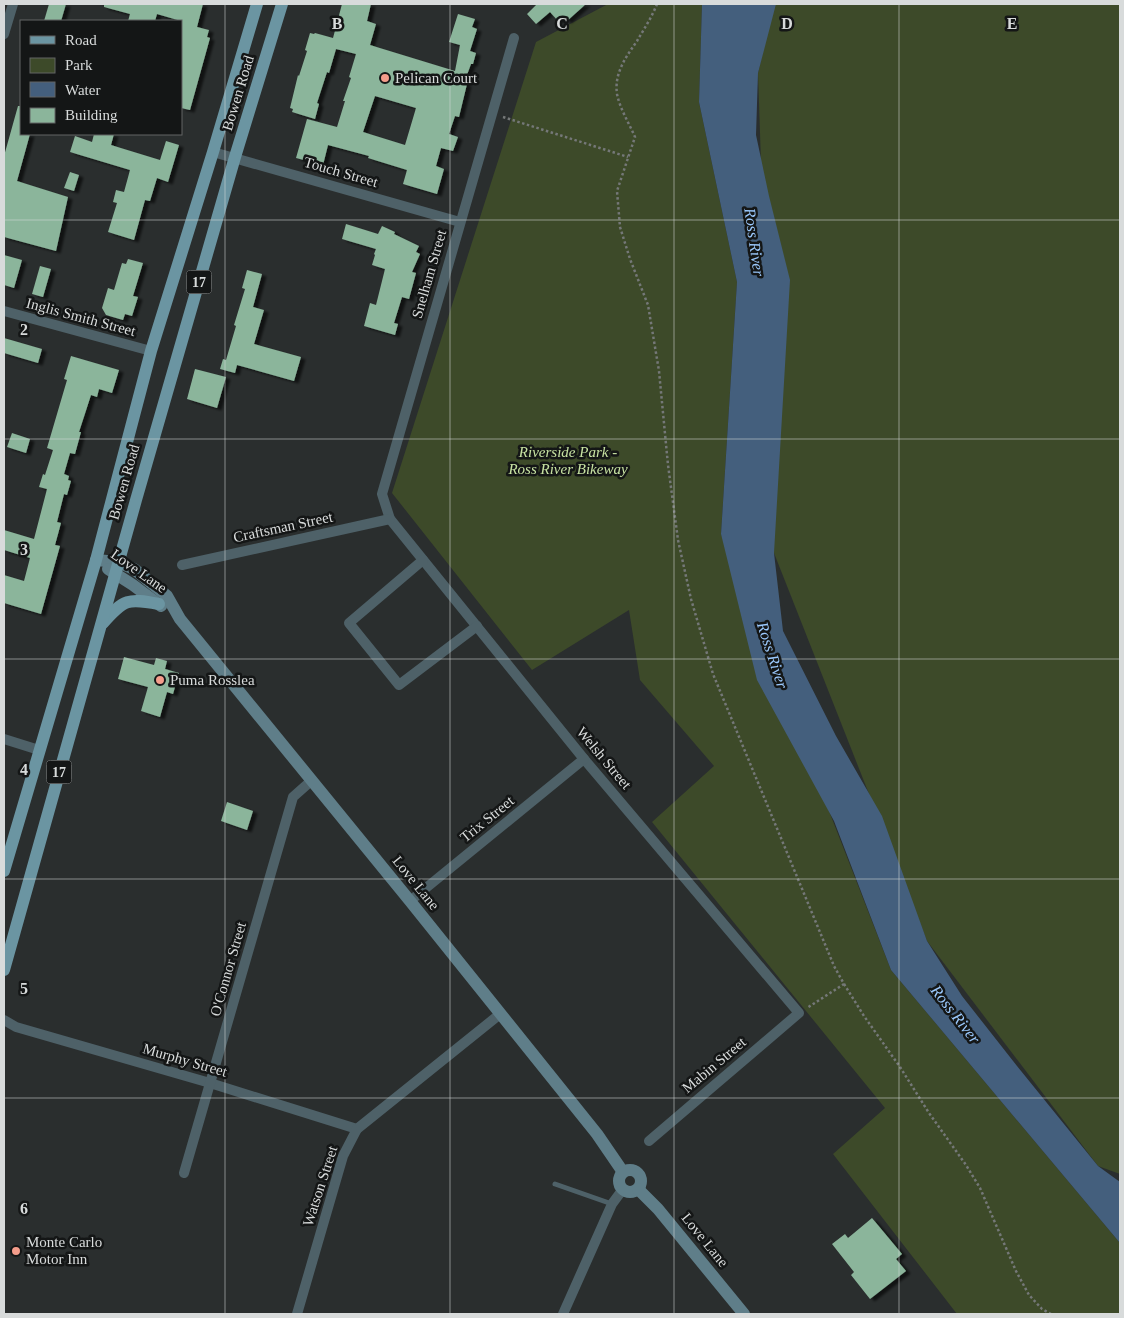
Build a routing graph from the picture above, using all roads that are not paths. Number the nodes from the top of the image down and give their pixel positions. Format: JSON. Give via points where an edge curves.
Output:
{"nodes":[{"id":1,"x":13,"y":4,"type":"edge"},
{"id":2,"x":257,"y":4,"type":"edge"},
{"id":3,"x":282,"y":4,"type":"edge"},
{"id":4,"x":4,"y":34,"type":"edge"},
{"id":5,"x":514,"y":38,"type":"dead end"},
{"id":6,"x":213,"y":152,"type":"junction"},
{"id":7,"x":235,"y":158,"type":"junction"},
{"id":8,"x":460,"y":222,"type":"junction"},
{"id":9,"x":4,"y":311,"type":"edge"},
{"id":10,"x":151,"y":351,"type":"junction"},
{"id":11,"x":390,"y":519,"type":"junction"},
{"id":12,"x":96,"y":560,"type":"junction"},
{"id":13,"x":423,"y":560,"type":"junction"},
{"id":14,"x":182,"y":564,"type":"dead end"},
{"id":15,"x":117,"y":568,"type":"junction"},
{"id":16,"x":159,"y":604,"type":"junction"},
{"id":17,"x":180,"y":619,"type":"junction"},
{"id":18,"x":100,"y":625,"type":"junction"},
{"id":19,"x":476,"y":626,"type":"junction"},
{"id":20,"x":4,"y":739,"type":"edge"},
{"id":21,"x":39,"y":750,"type":"junction"},
{"id":22,"x":584,"y":759,"type":"junction"},
{"id":23,"x":311,"y":781,"type":"junction"},
{"id":24,"x":4,"y":871,"type":"edge"},
{"id":25,"x":410,"y":902,"type":"junction"},
{"id":26,"x":4,"y":970,"type":"edge"},
{"id":27,"x":800,"y":1013,"type":"joint"},
{"id":28,"x":500,"y":1014,"type":"junction"},
{"id":29,"x":4,"y":1020,"type":"edge"},
{"id":30,"x":210,"y":1083,"type":"junction"},
{"id":31,"x":357,"y":1129,"type":"junction"},
{"id":32,"x":648,"y":1141,"type":"dead end"},
{"id":33,"x":184,"y":1172,"type":"dead end"},
{"id":34,"x":623,"y":1172,"type":"junction"},
{"id":35,"x":555,"y":1184,"type":"dead end"},
{"id":36,"x":622,"y":1189,"type":"junction"},
{"id":37,"x":638,"y":1189,"type":"junction"},
{"id":38,"x":612,"y":1204,"type":"junction"},
{"id":39,"x":297,"y":1314,"type":"edge"},
{"id":40,"x":564,"y":1314,"type":"edge"},
{"id":41,"x":744,"y":1314,"type":"edge"}],
"edges":[{"from":1,"to":4,"type":"street"},
{"from":2,"to":6,"type":"main road","name":"Bowen Road","number":"17"},
{"from":3,"to":7,"type":"main road","name":"Bowen Road","number":"17"},
{"from":5,"to":8,"type":"street","name":"Snelham Street"},
{"from":6,"to":7,"type":"street","name":"Touch Street"},
{"from":6,"to":10,"type":"main road","name":"Bowen Road","number":"17"},
{"from":7,"to":8,"type":"street","name":"Touch Street"},
{"from":7,"to":15,"type":"main road","name":"Bowen Road","number":"17"},
{"from":8,"to":11,"type":"street","name":"Snelham Street","via":[[382,494]]},
{"from":9,"to":10,"type":"street","name":"Inglis Smith Street"},
{"from":10,"to":12,"type":"main road","name":"Bowen Road","number":"17"},
{"from":11,"to":13,"type":"street","name":"Welsh Street"},
{"from":11,"to":14,"type":"street","name":"Craftsman Street"},
{"from":12,"to":15,"type":"street","name":"Love Lane"},
{"from":12,"to":21,"type":"main road","name":"Bowen Road","number":"17"},
{"from":13,"to":19,"type":"street","name":"Welsh Street"},
{"from":13,"to":19,"type":"street","via":[[349,622],[399,685]]},
{"from":15,"to":16,"type":"street","name":"Love Lane"},
{"from":15,"to":17,"type":"street","name":"Love Lane","via":[[134,569],[167,596]]},
{"from":15,"to":18,"type":"main road","name":"Bowen Road","number":"17"},
{"from":16,"to":17,"type":"street","name":"Love Lane"},
{"from":16,"to":18,"type":"main road","via":[[141,600],[125,602]]},
{"from":17,"to":23,"type":"street","name":"Love Lane"},
{"from":18,"to":26,"type":"main road","name":"Bowen Road","number":"17"},
{"from":19,"to":22,"type":"street","name":"Welsh Street"},
{"from":20,"to":21,"type":"street"},
{"from":21,"to":24,"type":"main road","name":"Bowen Road","number":"17"},
{"from":22,"to":25,"type":"street","name":"Trix Street"},
{"from":22,"to":27,"type":"street","name":"Welsh Street"},
{"from":23,"to":25,"type":"street","name":"Love Lane"},
{"from":23,"to":30,"type":"street","name":"O'Connor Street","via":[[293,797]]},
{"from":25,"to":28,"type":"street","name":"Love Lane"},
{"from":27,"to":32,"type":"street","name":"Mabin Street"},
{"from":28,"to":31,"type":"street","name":"Watson Street"},
{"from":28,"to":34,"type":"street","name":"Love Lane","via":[[597,1134]]},
{"from":29,"to":30,"type":"street","name":"Murphy Street","via":[[16,1027]]},
{"from":30,"to":31,"type":"street","name":"Murphy Street"},
{"from":30,"to":33,"type":"street","name":"O'Connor Street"},
{"from":31,"to":39,"type":"street","name":"Watson Street","via":[[343,1156]]},
{"from":34,"to":36,"type":"street","via":[[619,1180]]},
{"from":34,"to":37,"type":"street","via":[[629,1169],[639,1173],[642,1183]]},
{"from":35,"to":38,"type":"lane"},
{"from":36,"to":37,"type":"street","via":[[632,1192]]},
{"from":36,"to":38,"type":"street"},
{"from":37,"to":41,"type":"street","name":"Love Lane"},
{"from":38,"to":40,"type":"street"}]}
